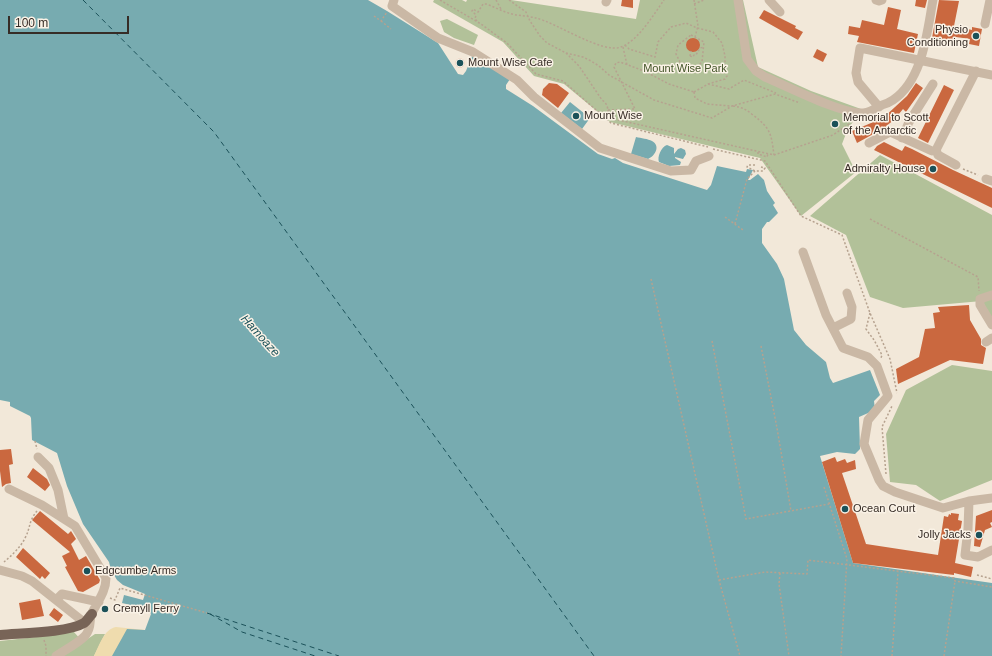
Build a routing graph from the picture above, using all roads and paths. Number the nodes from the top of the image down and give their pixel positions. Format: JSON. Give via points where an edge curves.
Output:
{"nodes":[{"id":1,"x":394,"y":0,"type":"edge"},
{"id":2,"x":440,"y":0,"type":"edge"},
{"id":3,"x":496,"y":0,"type":"edge"},
{"id":4,"x":509,"y":0,"type":"edge"},
{"id":5,"x":664,"y":0,"type":"edge"},
{"id":6,"x":694,"y":0,"type":"edge"},
{"id":7,"x":704,"y":0,"type":"edge"},
{"id":8,"x":738,"y":0,"type":"edge"},
{"id":9,"x":769,"y":0,"type":"edge"},
{"id":10,"x":876,"y":0,"type":"edge"},
{"id":11,"x":882,"y":0,"type":"edge"},
{"id":12,"x":933,"y":0,"type":"edge"},
{"id":13,"x":990,"y":0,"type":"edge"},
{"id":14,"x":694,"y":4,"type":"junction"},
{"id":15,"x":389,"y":9,"type":"dead end"},
{"id":16,"x":501,"y":9,"type":"junction"},
{"id":17,"x":780,"y":12,"type":"dead end"},
{"id":18,"x":374,"y":16,"type":"dead end"},
{"id":19,"x":528,"y":17,"type":"junction"},
{"id":20,"x":381,"y":21,"type":"junction"},
{"id":21,"x":481,"y":24,"type":"junction"},
{"id":22,"x":985,"y":24,"type":"dead end"},
{"id":23,"x":697,"y":28,"type":"junction"},
{"id":24,"x":391,"y":29,"type":"dead end"},
{"id":25,"x":695,"y":37,"type":"junction"},
{"id":26,"x":626,"y":45,"type":"junction"},
{"id":27,"x":623,"y":46,"type":"junction"},
{"id":28,"x":704,"y":47,"type":"junction"},
{"id":29,"x":691,"y":51,"type":"dead end"},
{"id":30,"x":566,"y":52,"type":"junction"},
{"id":31,"x":921,"y":60,"type":"junction"},
{"id":32,"x":627,"y":65,"type":"junction"},
{"id":33,"x":976,"y":71,"type":"junction"},
{"id":34,"x":725,"y":72,"type":"junction"},
{"id":35,"x":720,"y":73,"type":"dead end"},
{"id":36,"x":992,"y":75,"type":"edge"},
{"id":37,"x":623,"y":82,"type":"junction"},
{"id":38,"x":708,"y":84,"type":"junction"},
{"id":39,"x":933,"y":84,"type":"dead end"},
{"id":40,"x":694,"y":92,"type":"junction"},
{"id":41,"x":779,"y":94,"type":"junction"},
{"id":42,"x":805,"y":104,"type":"dead end"},
{"id":43,"x":732,"y":106,"type":"junction"},
{"id":44,"x":879,"y":107,"type":"junction"},
{"id":45,"x":608,"y":110,"type":"junction"},
{"id":46,"x":848,"y":111,"type":"junction"},
{"id":47,"x":902,"y":138,"type":"junction"},
{"id":48,"x":869,"y":143,"type":"dead end"},
{"id":49,"x":936,"y":150,"type":"junction"},
{"id":50,"x":758,"y":152,"type":"junction"},
{"id":51,"x":768,"y":154,"type":"junction"},
{"id":52,"x":762,"y":155,"type":"junction"},
{"id":53,"x":774,"y":155,"type":"junction"},
{"id":54,"x":710,"y":156,"type":"dead end"},
{"id":55,"x":761,"y":160,"type":"junction"},
{"id":56,"x":755,"y":165,"type":"dead end"},
{"id":57,"x":956,"y":165,"type":"joint"},
{"id":58,"x":761,"y":167,"type":"dead end"},
{"id":59,"x":755,"y":170,"type":"junction"},
{"id":60,"x":989,"y":180,"type":"edge"},
{"id":61,"x":726,"y":217,"type":"dead end"},
{"id":62,"x":870,"y":219,"type":"dead end"},
{"id":63,"x":735,"y":224,"type":"junction"},
{"id":64,"x":743,"y":230,"type":"dead end"},
{"id":65,"x":803,"y":252,"type":"dead end"},
{"id":66,"x":651,"y":279,"type":"dead end"},
{"id":67,"x":847,"y":293,"type":"dead end"},
{"id":68,"x":992,"y":295,"type":"edge"},
{"id":69,"x":980,"y":299,"type":"junction"},
{"id":70,"x":870,"y":313,"type":"junction"},
{"id":71,"x":992,"y":325,"type":"edge"},
{"id":72,"x":833,"y":328,"type":"junction"},
{"id":73,"x":712,"y":341,"type":"dead end"},
{"id":74,"x":761,"y":346,"type":"dead end"},
{"id":75,"x":878,"y":368,"type":"junction"},
{"id":76,"x":893,"y":397,"type":"junction"},
{"id":77,"x":874,"y":402,"type":"dead end"},
{"id":78,"x":35,"y":442,"type":"dead end"},
{"id":79,"x":36,"y":447,"type":"dead end"},
{"id":80,"x":38,"y":457,"type":"dead end"},
{"id":81,"x":887,"y":476,"type":"dead end"},
{"id":82,"x":824,"y":487,"type":"dead end"},
{"id":83,"x":9,"y":489,"type":"dead end"},
{"id":84,"x":992,"y":498,"type":"edge"},
{"id":85,"x":970,"y":501,"type":"junction"},
{"id":86,"x":829,"y":504,"type":"junction"},
{"id":87,"x":43,"y":506,"type":"junction"},
{"id":88,"x":791,"y":512,"type":"junction"},
{"id":89,"x":64,"y":519,"type":"junction"},
{"id":90,"x":992,"y":550,"type":"edge"},
{"id":91,"x":847,"y":564,"type":"junction"},
{"id":92,"x":1,"y":567,"type":"edge"},
{"id":93,"x":780,"y":572,"type":"junction"},
{"id":94,"x":898,"y":572,"type":"junction"},
{"id":95,"x":978,"y":575,"type":"dead end"},
{"id":96,"x":992,"y":579,"type":"edge"},
{"id":97,"x":719,"y":580,"type":"junction"},
{"id":98,"x":955,"y":581,"type":"junction"},
{"id":99,"x":992,"y":587,"type":"edge"},
{"id":100,"x":100,"y":599,"type":"junction"},
{"id":101,"x":56,"y":600,"type":"junction"},
{"id":102,"x":207,"y":612,"type":"dead end"},
{"id":103,"x":92,"y":614,"type":"junction"},
{"id":104,"x":85,"y":623,"type":"junction"},
{"id":105,"x":36,"y":633,"type":"junction"},
{"id":106,"x":0,"y":634,"type":"edge"},
{"id":107,"x":46,"y":656,"type":"edge"},
{"id":108,"x":56,"y":656,"type":"edge"},
{"id":109,"x":740,"y":656,"type":"edge"},
{"id":110,"x":789,"y":656,"type":"edge"},
{"id":111,"x":841,"y":656,"type":"edge"},
{"id":112,"x":892,"y":656,"type":"edge"},
{"id":113,"x":944,"y":656,"type":"edge"}],
"edges":[{"from":1,"to":54,"type":"street","via":[[392,6],[438,38],[473,52],[517,80],[534,98],[600,148],[671,171],[691,170],[696,161]]},
{"from":2,"to":21,"type":"path"},
{"from":3,"to":16,"type":"path"},
{"from":4,"to":19,"type":"path","via":[[526,12]]},
{"from":5,"to":26,"type":"path","via":[[639,33]]},
{"from":6,"to":14,"type":"path"},
{"from":7,"to":14,"type":"path"},
{"from":8,"to":46,"type":"street","via":[[747,59],[756,71]]},
{"from":9,"to":17,"type":"street"},
{"from":10,"to":11,"type":"street"},
{"from":12,"to":31,"type":"street"},
{"from":13,"to":22,"type":"street"},
{"from":14,"to":23,"type":"path"},
{"from":15,"to":20,"type":"path"},
{"from":16,"to":19,"type":"path"},
{"from":16,"to":21,"type":"path","via":[[482,4],[478,12],[473,9],[475,18]]},
{"from":18,"to":20,"type":"path"},
{"from":19,"to":27,"type":"path","via":[[536,17],[575,36],[613,49]]},
{"from":19,"to":30,"type":"path","via":[[547,43]]},
{"from":20,"to":24,"type":"path"},
{"from":21,"to":55,"type":"path","via":[[508,43],[536,74],[563,81],[611,123]]},
{"from":23,"to":25,"type":"path"},
{"from":23,"to":26,"type":"path","via":[[686,23],[671,27],[658,42],[655,57],[629,49]]},
{"from":23,"to":34,"type":"path","via":[[712,32],[722,43]]},
{"from":25,"to":28,"type":"path","via":[[704,42]]},
{"from":25,"to":28,"type":"path","via":[[690,36],[678,45],[676,54],[680,62],[695,68],[702,62]]},
{"from":26,"to":27,"type":"path"},
{"from":27,"to":32,"type":"path"},
{"from":28,"to":29,"type":"path","via":[[693,57],[690,56]]},
{"from":30,"to":37,"type":"path","via":[[591,61]]},
{"from":30,"to":45,"type":"path","via":[[606,102]]},
{"from":31,"to":33,"type":"street"},
{"from":31,"to":44,"type":"street","via":[[904,91]]},
{"from":31,"to":44,"type":"street","via":[[860,48],[856,74],[858,82]]},
{"from":32,"to":37,"type":"path","via":[[620,62],[614,67]]},
{"from":32,"to":40,"type":"path"},
{"from":33,"to":36,"type":"street"},
{"from":33,"to":49,"type":"street"},
{"from":34,"to":35,"type":"path"},
{"from":34,"to":38,"type":"path","via":[[725,79]]},
{"from":37,"to":43,"type":"path","via":[[654,100],[712,118]]},
{"from":37,"to":45,"type":"path","via":[[635,109]]},
{"from":38,"to":40,"type":"path"},
{"from":38,"to":41,"type":"path","via":[[729,89],[744,80]]},
{"from":39,"to":47,"type":"street"},
{"from":40,"to":43,"type":"path","via":[[695,98],[707,104]]},
{"from":41,"to":42,"type":"path"},
{"from":41,"to":43,"type":"path"},
{"from":43,"to":53,"type":"path","via":[[741,107],[766,126],[772,139]]},
{"from":44,"to":46,"type":"street","via":[[863,113]]},
{"from":45,"to":50,"type":"path","via":[[607,114],[614,119]]},
{"from":46,"to":53,"type":"path","via":[[849,124],[832,135]]},
{"from":47,"to":48,"type":"street","via":[[890,132]]},
{"from":47,"to":49,"type":"street","via":[[932,152]]},
{"from":49,"to":57,"type":"street","via":[[938,155]]},
{"from":50,"to":51,"type":"path"},
{"from":50,"to":52,"type":"path"},
{"from":51,"to":52,"type":"path","via":[[767,157]]},
{"from":51,"to":53,"type":"path"},
{"from":52,"to":55,"type":"path"},
{"from":55,"to":70,"type":"path","via":[[765,161],[801,216],[842,235]]},
{"from":56,"to":59,"type":"path","via":[[747,167]]},
{"from":57,"to":60,"type":"path"},
{"from":58,"to":59,"type":"path","via":[[764,170]]},
{"from":59,"to":63,"type":"path","via":[[747,179]]},
{"from":61,"to":63,"type":"path"},
{"from":62,"to":69,"type":"path","via":[[978,277]]},
{"from":63,"to":64,"type":"path"},
{"from":65,"to":72,"type":"street"},
{"from":66,"to":97,"type":"path"},
{"from":67,"to":72,"type":"street","via":[[852,307],[851,319]]},
{"from":68,"to":69,"type":"street"},
{"from":69,"to":71,"type":"street","via":[[980,305]]},
{"from":70,"to":75,"type":"path","via":[[866,329],[882,355]]},
{"from":70,"to":76,"type":"path","via":[[890,359]]},
{"from":72,"to":75,"type":"street","via":[[843,348],[868,357]]},
{"from":73,"to":88,"type":"path","via":[[746,519]]},
{"from":74,"to":88,"type":"path"},
{"from":75,"to":76,"type":"street"},
{"from":76,"to":77,"type":"street"},
{"from":76,"to":81,"type":"path","via":[[882,427]]},
{"from":76,"to":85,"type":"street","via":[[868,420],[864,444],[883,486],[938,511]]},
{"from":78,"to":79,"type":"path"},
{"from":80,"to":89,"type":"street","via":[[49,468],[58,490]]},
{"from":82,"to":86,"type":"path"},
{"from":83,"to":87,"type":"street"},
{"from":84,"to":85,"type":"street"},
{"from":85,"to":90,"type":"street","via":[[965,555],[978,557]]},
{"from":86,"to":88,"type":"path"},
{"from":86,"to":91,"type":"path"},
{"from":87,"to":89,"type":"street"},
{"from":87,"to":92,"type":"path","via":[[31,519],[25,538]]},
{"from":89,"to":100,"type":"street","via":[[75,526],[106,578]]},
{"from":91,"to":93,"type":"path","via":[[808,560],[807,574]]},
{"from":91,"to":94,"type":"path"},
{"from":91,"to":111,"type":"path"},
{"from":92,"to":101,"type":"street","via":[[32,581]]},
{"from":93,"to":97,"type":"path"},
{"from":93,"to":110,"type":"path","via":[[779,584]]},
{"from":94,"to":98,"type":"path","via":[[954,578]]},
{"from":94,"to":112,"type":"path"},
{"from":95,"to":96,"type":"path"},
{"from":97,"to":109,"type":"path"},
{"from":98,"to":99,"type":"path"},
{"from":98,"to":113,"type":"path"},
{"from":100,"to":101,"type":"street","via":[[62,594]]},
{"from":100,"to":102,"type":"path","via":[[115,600],[120,588]]},
{"from":100,"to":103,"type":"street"},
{"from":101,"to":104,"type":"street"},
{"from":103,"to":104,"type":"main road"},
{"from":103,"to":108,"type":"street","via":[[90,628],[84,637]]},
{"from":104,"to":105,"type":"main road"},
{"from":105,"to":106,"type":"main road"},
{"from":105,"to":107,"type":"path","via":[[45,641]]}]}
